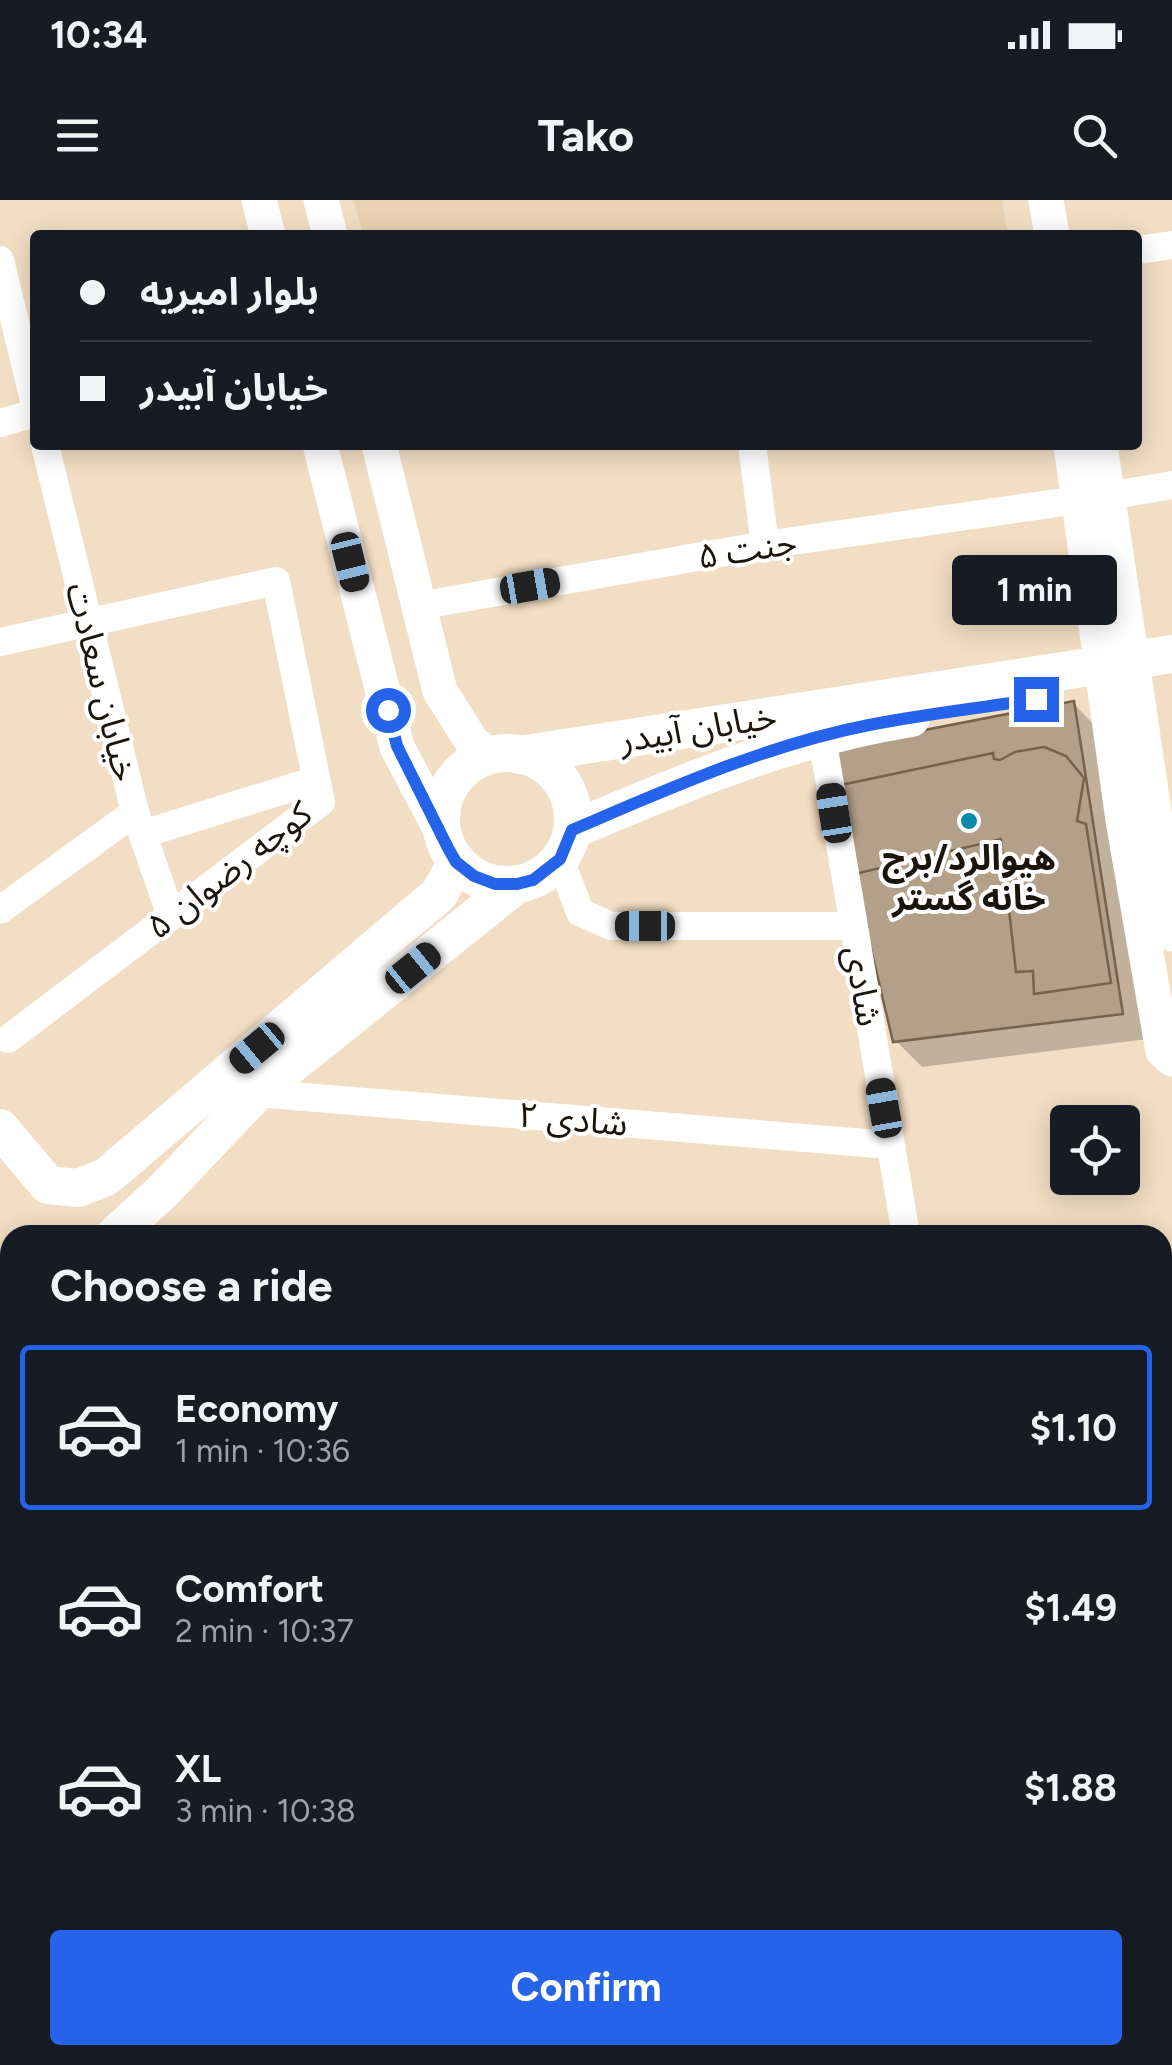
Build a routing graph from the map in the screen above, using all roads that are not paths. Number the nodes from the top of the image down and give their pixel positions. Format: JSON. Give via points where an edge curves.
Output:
{"nodes":[{"id":1,"x":259,"y":200,"type":"edge"},
{"id":2,"x":321,"y":200,"type":"edge"},
{"id":3,"x":1046,"y":200,"type":"edge"},
{"id":4,"x":267,"y":230,"type":"edge"},
{"id":5,"x":329,"y":230,"type":"edge"},
{"id":6,"x":1051,"y":230,"type":"edge"},
{"id":7,"x":1172,"y":245,"type":"edge"},
{"id":8,"x":1142,"y":249,"type":"edge"},
{"id":9,"x":0,"y":260,"type":"edge"},
{"id":10,"x":30,"y":384,"type":"edge"},
{"id":11,"x":30,"y":414,"type":"edge"},
{"id":12,"x":0,"y":422,"type":"edge"},
{"id":13,"x":46,"y":450,"type":"edge"},
{"id":14,"x":321,"y":450,"type":"edge"},
{"id":15,"x":380,"y":450,"type":"edge"},
{"id":16,"x":753,"y":450,"type":"edge"},
{"id":17,"x":1073,"y":450,"type":"edge"},
{"id":18,"x":1099,"y":450,"type":"edge"},
{"id":19,"x":1172,"y":485,"type":"edge"},
{"id":20,"x":1093,"y":498,"type":"junction"},
{"id":21,"x":765,"y":544,"type":"junction"},
{"id":22,"x":418,"y":606,"type":"junction"},
{"id":23,"x":86,"y":620,"type":"junction"},
{"id":24,"x":0,"y":642,"type":"edge"},
{"id":25,"x":1172,"y":654,"type":"edge"},
{"id":26,"x":1129,"y":675,"type":"edge"},
{"id":27,"x":822,"y":737,"type":"junction"},
{"id":28,"x":504,"y":755,"type":"junction"},
{"id":29,"x":316,"y":780,"type":"junction"},
{"id":30,"x":139,"y":823,"type":"junction"},
{"id":31,"x":566,"y":844,"type":"junction"},
{"id":32,"x":449,"y":847,"type":"junction"},
{"id":33,"x":517,"y":884,"type":"junction"},
{"id":34,"x":0,"y":910,"type":"edge"},
{"id":35,"x":171,"y":916,"type":"junction"},
{"id":36,"x":852,"y":926,"type":"junction"},
{"id":37,"x":1172,"y":931,"type":"edge"},
{"id":38,"x":8,"y":1039,"type":"dead end"},
{"id":39,"x":1172,"y":1059,"type":"edge"},
{"id":40,"x":256,"y":1094,"type":"junction"},
{"id":41,"x":0,"y":1128,"type":"edge"},
{"id":42,"x":890,"y":1145,"type":"junction"},
{"id":43,"x":162,"y":1192,"type":"junction"},
{"id":44,"x":126,"y":1225,"type":"edge"},
{"id":45,"x":155,"y":1225,"type":"edge"},
{"id":46,"x":904,"y":1225,"type":"edge"}],
"edges":[{"from":1,"to":4,"type":"street"},
{"from":2,"to":5,"type":"street"},
{"from":3,"to":6,"type":"street"},
{"from":7,"to":8,"type":"street"},
{"from":9,"to":10,"type":"street"},
{"from":11,"to":12,"type":"street"},
{"from":13,"to":23,"type":"street","name":"خیابان سعادت"},
{"from":14,"to":32,"type":"street","via":[[397,746]]},
{"from":15,"to":22,"type":"street"},
{"from":16,"to":21,"type":"street"},
{"from":17,"to":20,"type":"street"},
{"from":18,"to":20,"type":"street"},
{"from":19,"to":20,"type":"street","name":"جنت ۵"},
{"from":20,"to":21,"type":"street","name":"جنت ۵"},
{"from":20,"to":26,"type":"street"},
{"from":21,"to":22,"type":"street","name":"جنت ۵"},
{"from":22,"to":28,"type":"street","via":[[440,690],[472,742]]},
{"from":23,"to":24,"type":"street"},
{"from":23,"to":29,"type":"street","name":"کوچه رضوان ۵","via":[[276,581]]},
{"from":23,"to":30,"type":"street","name":"خیابان سعادت"},
{"from":25,"to":26,"type":"main road","name":"خیابان آبیدر"},
{"from":26,"to":27,"type":"main road","name":"خیابان آبیدر"},
{"from":26,"to":28,"type":"main road","name":"خیابان آبیدر","via":[[843,703]]},
{"from":26,"to":37,"type":"street"},
{"from":26,"to":39,"type":"street","via":[[1123,820],[1162,1051]]},
{"from":27,"to":31,"type":"main road","name":"خیابان آبیدر","via":[[688,780]]},
{"from":27,"to":36,"type":"street","name":"شادی"},
{"from":28,"to":31,"type":"main road","via":[[540,762],[562,782],[573,810]]},
{"from":28,"to":32,"type":"main road","via":[[470,764],[456,777],[441,813]]},
{"from":29,"to":30,"type":"street"},
{"from":29,"to":35,"type":"street","name":"کوچه رضوان ۵","via":[[321,802]]},
{"from":30,"to":34,"type":"street"},
{"from":30,"to":35,"type":"street","name":"خیابان سعادت"},
{"from":31,"to":33,"type":"main road","via":[[533,880]]},
{"from":31,"to":36,"type":"street","via":[[580,912],[611,926]]},
{"from":32,"to":33,"type":"main road","via":[[474,876]]},
{"from":32,"to":41,"type":"main road","via":[[439,894],[106,1177],[78,1188],[48,1185]]},
{"from":33,"to":40,"type":"main road"},
{"from":35,"to":38,"type":"street","name":"کوچه رضوان ۵"},
{"from":36,"to":42,"type":"street","name":"شادی"},
{"from":40,"to":42,"type":"street","name":"شادی ۲"},
{"from":40,"to":43,"type":"main road"},
{"from":42,"to":46,"type":"street","name":"شادی"},
{"from":43,"to":44,"type":"main road"},
{"from":43,"to":45,"type":"main road"}]}
